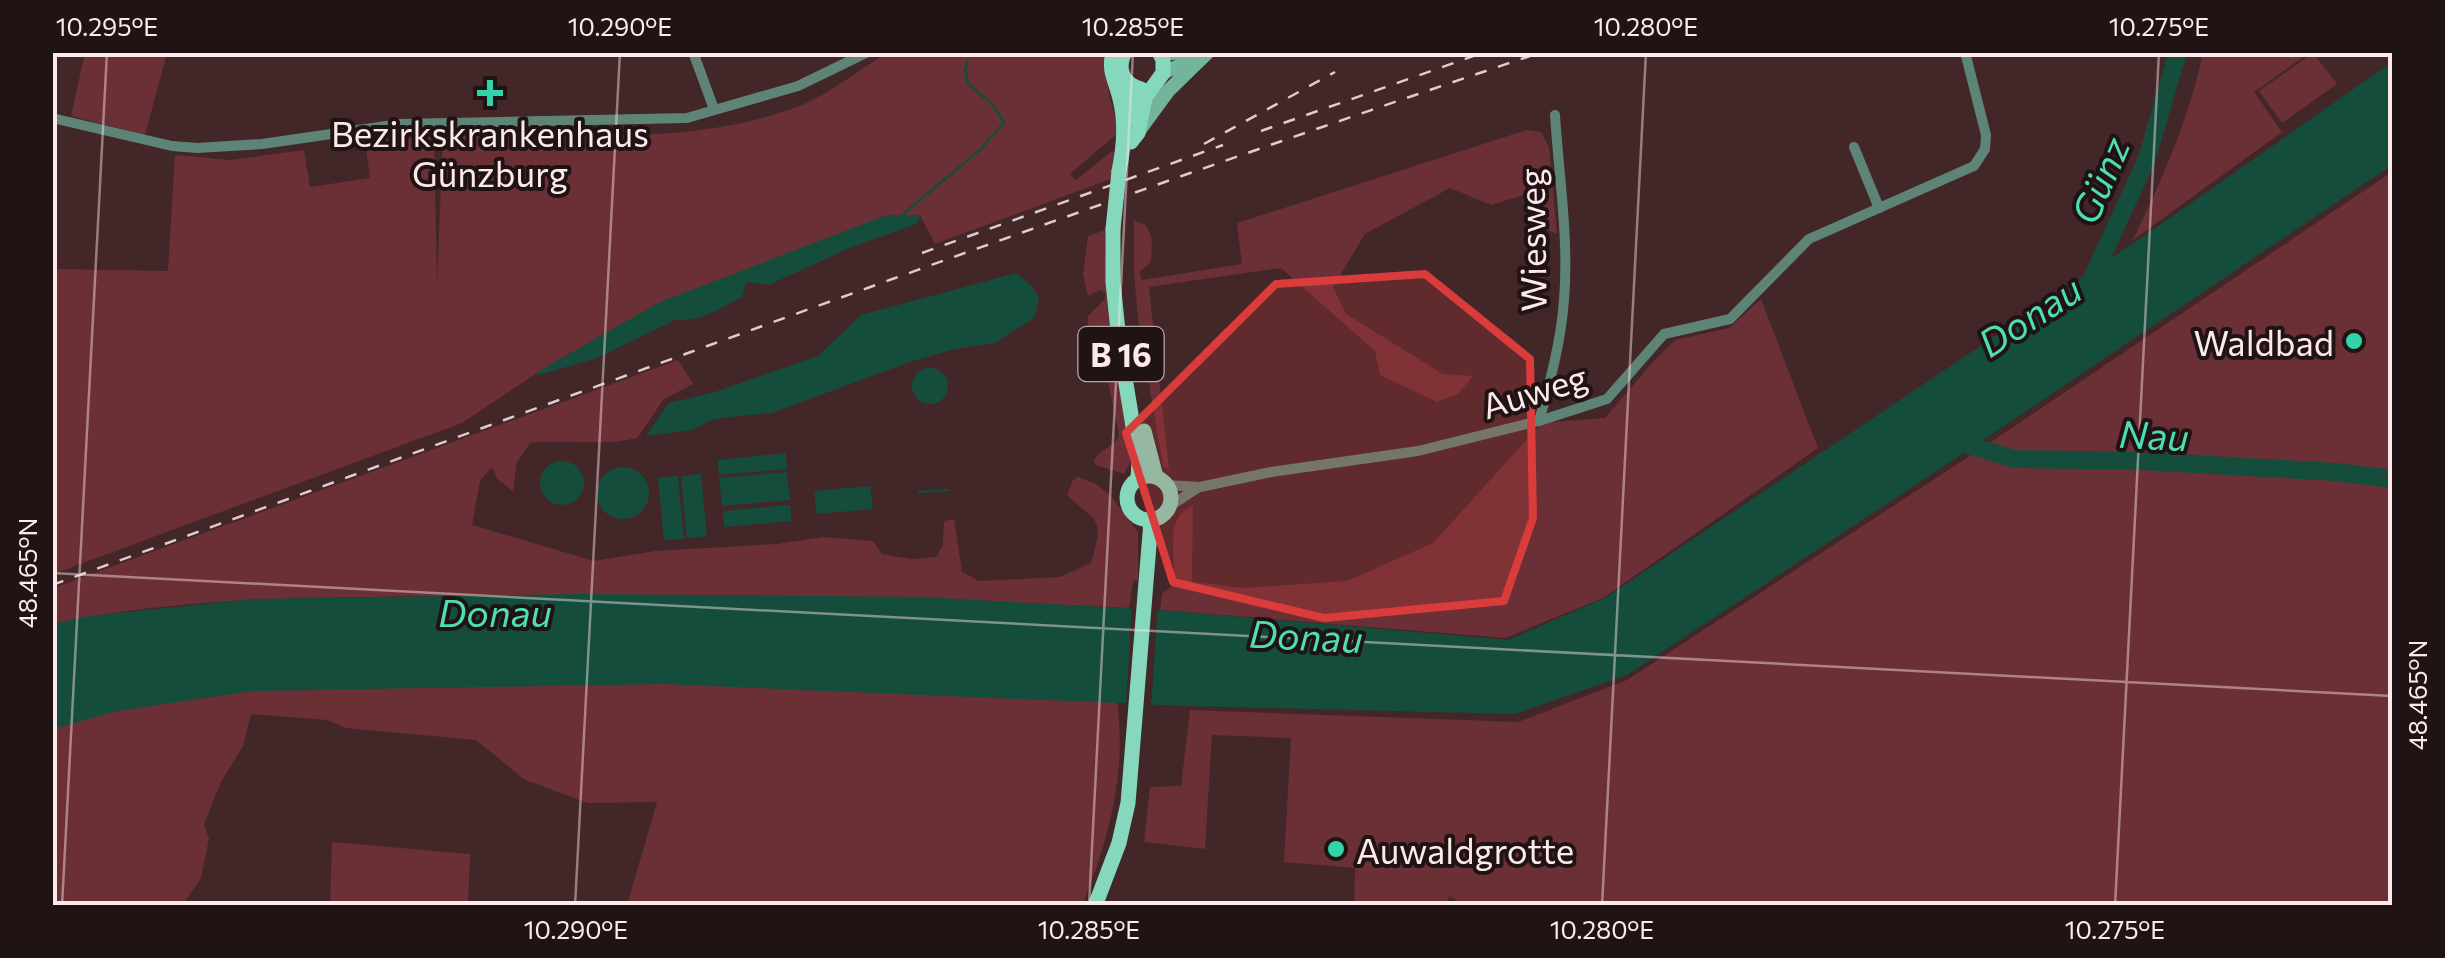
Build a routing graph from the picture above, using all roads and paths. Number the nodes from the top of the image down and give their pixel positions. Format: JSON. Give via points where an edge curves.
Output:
{"nodes":[{"id":1,"x":693,"y":52,"type":"edge"},
{"id":2,"x":868,"y":52,"type":"edge"},
{"id":3,"x":1112,"y":52,"type":"edge"},
{"id":4,"x":1125,"y":52,"type":"edge"},
{"id":5,"x":1182,"y":52,"type":"edge"},
{"id":6,"x":1965,"y":52,"type":"edge"},
{"id":7,"x":1159,"y":53,"type":"edge"},
{"id":8,"x":1206,"y":54,"type":"edge"},
{"id":9,"x":1163,"y":73,"type":"junction"},
{"id":10,"x":1131,"y":86,"type":"junction"},
{"id":11,"x":1150,"y":88,"type":"junction"},
{"id":12,"x":714,"y":110,"type":"junction"},
{"id":13,"x":1555,"y":116,"type":"dead end"},
{"id":14,"x":52,"y":118,"type":"edge"},
{"id":15,"x":1131,"y":138,"type":"junction"},
{"id":16,"x":1854,"y":148,"type":"dead end"},
{"id":17,"x":1879,"y":208,"type":"junction"},
{"id":18,"x":1117,"y":228,"type":"junction"},
{"id":19,"x":1139,"y":408,"type":"junction"},
{"id":20,"x":1539,"y":422,"type":"junction"},
{"id":21,"x":1136,"y":445,"type":"junction"},
{"id":22,"x":1153,"y":480,"type":"junction"},
{"id":23,"x":1200,"y":487,"type":"junction"},
{"id":24,"x":1170,"y":506,"type":"junction"},
{"id":25,"x":1151,"y":520,"type":"junction"},
{"id":26,"x":1095,"y":906,"type":"edge"}],
"edges":[{"from":1,"to":12,"type":"street"},
{"from":2,"to":12,"type":"street","via":[[798,86]]},
{"from":3,"to":15,"type":"main road","number":"B 16","via":[[1110,67]]},
{"from":4,"to":10,"type":"main road","number":"B 16","via":[[1120,68]]},
{"from":5,"to":7,"type":"main road"},
{"from":6,"to":17,"type":"street","name":"Auweg","via":[[1986,135],[1982,156],[1974,166]]},
{"from":7,"to":9,"type":"main road"},
{"from":8,"to":9,"type":"main road"},
{"from":8,"to":15,"type":"main road"},
{"from":9,"to":11,"type":"main road","number":"B 16"},
{"from":10,"to":11,"type":"main road"},
{"from":10,"to":15,"type":"main road","number":"B 16"},
{"from":11,"to":15,"type":"main road","number":"B 16"},
{"from":12,"to":14,"type":"street","via":[[672,118],[400,124],[196,148]]},
{"from":13,"to":20,"type":"street","name":"Wiesweg","via":[[1565,299]]},
{"from":15,"to":18,"type":"main road","number":"B 16","bridge":true},
{"from":16,"to":17,"type":"street"},
{"from":17,"to":20,"type":"street","name":"Auweg","via":[[1809,239],[1730,319],[1664,334],[1607,399]]},
{"from":18,"to":19,"type":"main road","number":"B 16"},
{"from":18,"to":21,"type":"main road","number":"B 16","via":[[1119,341]]},
{"from":19,"to":21,"type":"main road","number":"B 16"},
{"from":19,"to":22,"type":"main road","name":"B 16"},
{"from":20,"to":23,"type":"street","name":"Auweg","via":[[1418,451]]},
{"from":21,"to":22,"type":"main road","number":"B 16"},
{"from":22,"to":23,"type":"street","name":"Auweg"},
{"from":22,"to":24,"type":"main road","via":[[1170,491]]},
{"from":22,"to":25,"type":"main road","via":[[1128,488],[1134,516]]},
{"from":23,"to":24,"type":"street","name":"Auweg"},
{"from":24,"to":25,"type":"main road"},
{"from":25,"to":26,"type":"main road","via":[[1128,802]]}]}
